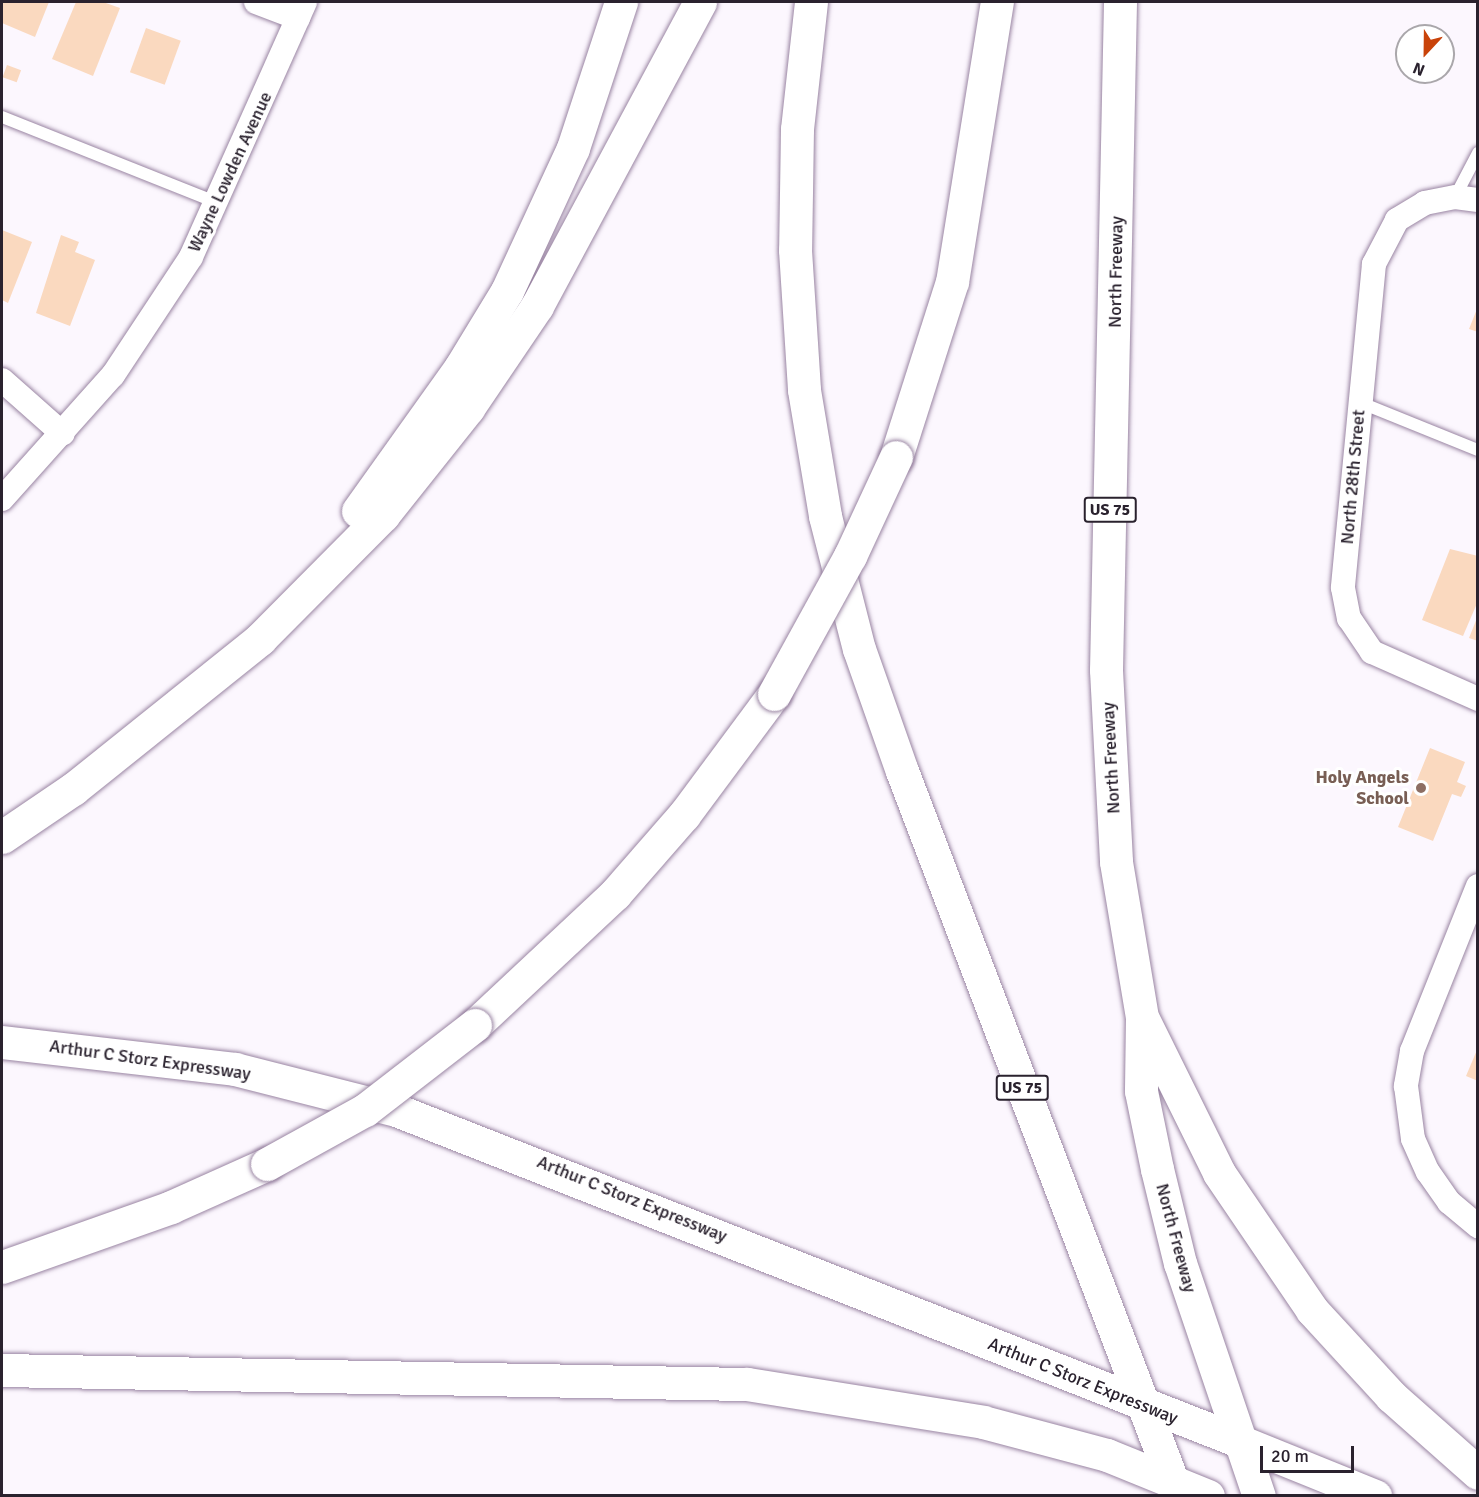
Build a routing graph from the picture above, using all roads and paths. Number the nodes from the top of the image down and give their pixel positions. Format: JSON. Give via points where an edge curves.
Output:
{"nodes":[{"id":1,"x":256,"y":2,"type":"edge"},
{"id":2,"x":621,"y":2,"type":"edge"},
{"id":3,"x":700,"y":2,"type":"edge"},
{"id":4,"x":811,"y":2,"type":"edge"},
{"id":5,"x":997,"y":2,"type":"edge"},
{"id":6,"x":1120,"y":2,"type":"edge"},
{"id":7,"x":302,"y":10,"type":"edge"},
{"id":8,"x":2,"y":117,"type":"edge"},
{"id":9,"x":1478,"y":153,"type":"edge"},
{"id":10,"x":1466,"y":199,"type":"edge"},
{"id":11,"x":219,"y":203,"type":"junction"},
{"id":12,"x":2,"y":380,"type":"edge"},
{"id":13,"x":1359,"y":402,"type":"junction"},
{"id":14,"x":63,"y":434,"type":"junction"},
{"id":15,"x":1478,"y":450,"type":"edge"},
{"id":16,"x":2,"y":499,"type":"edge"},
{"id":17,"x":199,"y":687,"type":"junction"},
{"id":18,"x":1478,"y":699,"type":"edge"},
{"id":19,"x":2,"y":837,"type":"edge"},
{"id":20,"x":1478,"y":886,"type":"edge"},
{"id":21,"x":1142,"y":1017,"type":"junction"},
{"id":22,"x":2,"y":1042,"type":"edge"},
{"id":23,"x":1478,"y":1226,"type":"edge"},
{"id":24,"x":2,"y":1267,"type":"edge"},
{"id":25,"x":2,"y":1370,"type":"edge"},
{"id":26,"x":1142,"y":1405,"type":"junction"},
{"id":27,"x":1239,"y":1441,"type":"junction"},
{"id":28,"x":1478,"y":1473,"type":"edge"},
{"id":29,"x":1175,"y":1489,"type":"edge"},
{"id":30,"x":1208,"y":1496,"type":"edge"},
{"id":31,"x":1259,"y":1496,"type":"edge"},
{"id":32,"x":1375,"y":1496,"type":"edge"}],
"edges":[{"from":1,"to":7,"type":"street"},
{"from":2,"to":17,"type":"main road","via":[[560,178],[478,341],[359,510]]},
{"from":3,"to":17,"type":"main road","via":[[565,261],[468,408],[321,584]]},
{"from":4,"to":26,"type":"main road","number":"US 75","via":[[797,129],[795,250],[804,390],[825,516],[859,649],[902,771]]},
{"from":5,"to":24,"type":"main road","bridge":true,"via":[[952,282],[896,457],[850,556],[774,694],[714,777],[615,894],[475,1025],[365,1110],[267,1164],[161,1211]]},
{"from":6,"to":21,"type":"main road","name":"North Freeway","number":"US 75","via":[[1106,670],[1116,862]]},
{"from":7,"to":11,"type":"street","name":"Wayne Lowden Avenue"},
{"from":8,"to":11,"type":"lane"},
{"from":9,"to":10,"type":"lane"},
{"from":10,"to":13,"type":"street","name":"North 28th Street","via":[[1425,203],[1397,220],[1374,264]]},
{"from":11,"to":14,"type":"street","name":"Wayne Lowden Avenue","via":[[154,319]]},
{"from":12,"to":14,"type":"street"},
{"from":13,"to":15,"type":"lane"},
{"from":13,"to":18,"type":"street","name":"North 28th Street","via":[[1343,588],[1349,618],[1372,652]]},
{"from":14,"to":16,"type":"street","name":"Wayne Lowden Avenue"},
{"from":17,"to":19,"type":"main road","via":[[73,789]]},
{"from":20,"to":23,"type":"street","via":[[1412,1051],[1406,1086],[1413,1139],[1449,1202]]},
{"from":21,"to":27,"type":"main road","name":"North Freeway","number":"US 75","via":[[1141,1091],[1157,1170],[1180,1263]]},
{"from":21,"to":28,"type":"main road","via":[[1225,1182],[1312,1310],[1391,1396]]},
{"from":22,"to":26,"type":"main road","name":"Arthur C Storz Expressway","via":[[235,1069],[396,1110],[507,1149]]},
{"from":25,"to":29,"type":"main road","via":[[747,1384],[983,1422],[1107,1455]]},
{"from":26,"to":27,"type":"main road","name":"Arthur C Storz Expressway"},
{"from":26,"to":29,"type":"main road","number":"US 75"},
{"from":27,"to":31,"type":"main road","name":"North Freeway","number":"US 75"},
{"from":27,"to":32,"type":"main road","name":"Arthur C Storz Expressway"},
{"from":29,"to":30,"type":"main road"}]}
